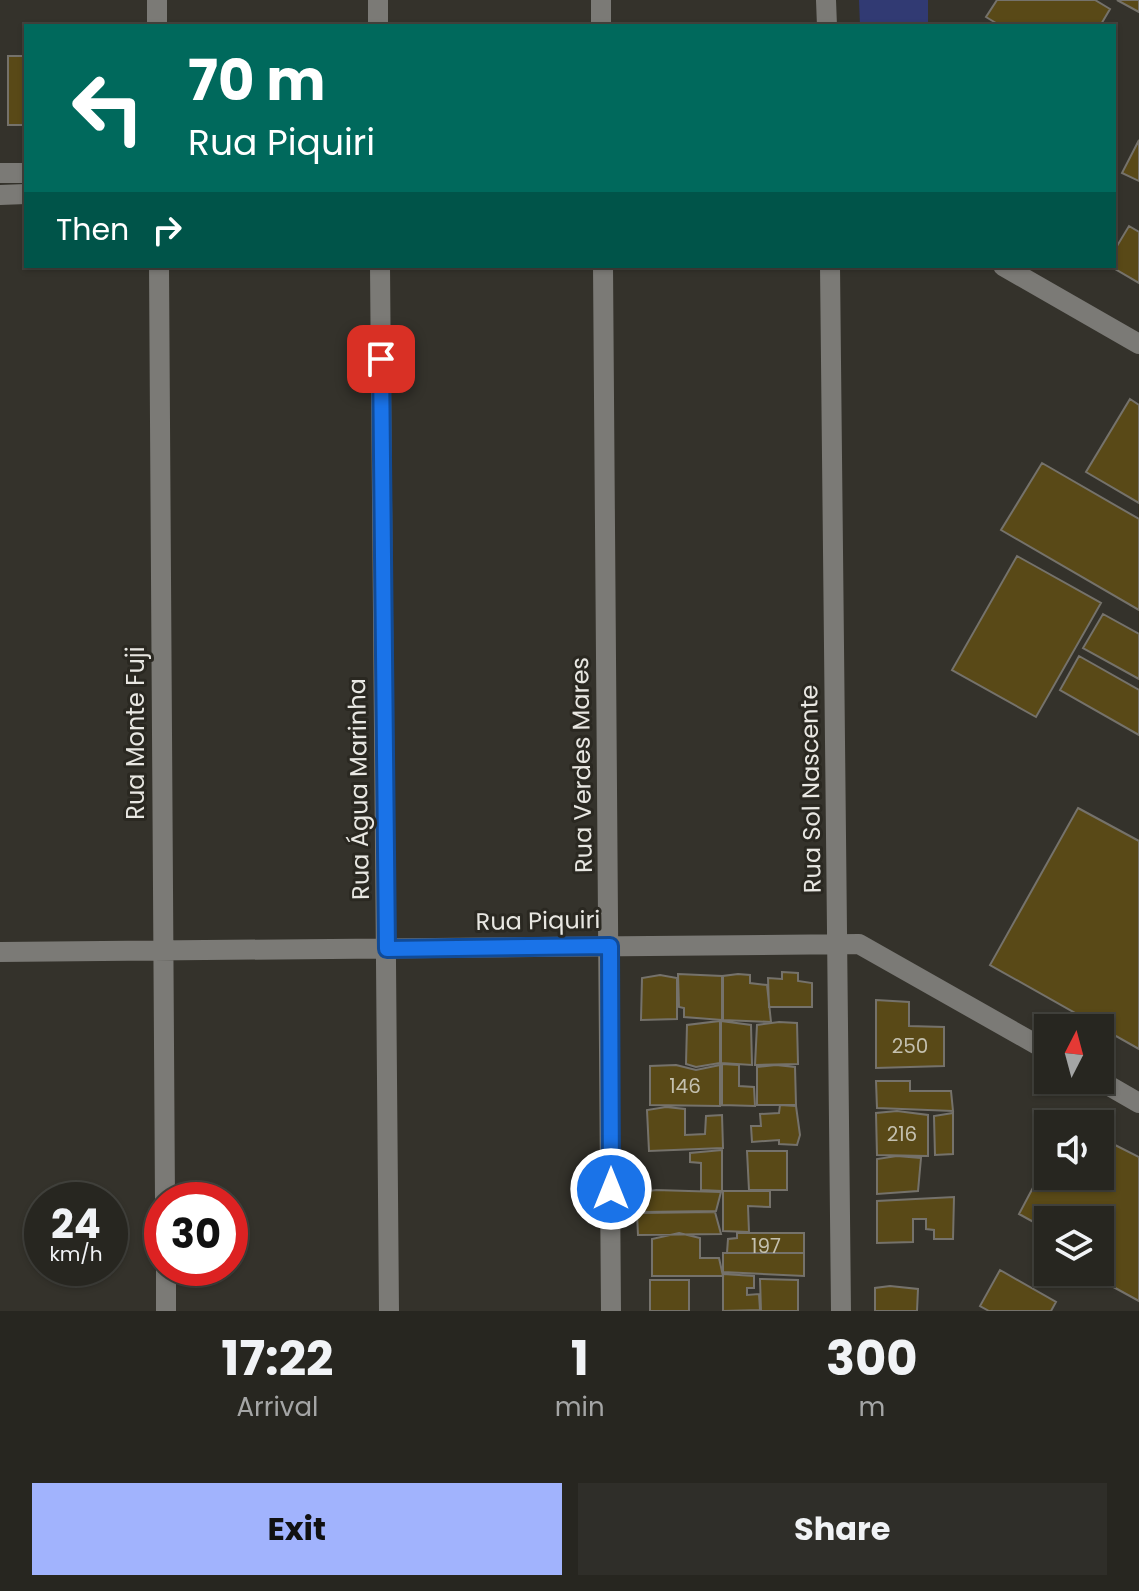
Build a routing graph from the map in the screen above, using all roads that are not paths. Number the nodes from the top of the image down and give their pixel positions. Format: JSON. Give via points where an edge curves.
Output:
{"nodes":[{"id":1,"x":157,"y":0,"type":"edge"},
{"id":2,"x":378,"y":0,"type":"edge"},
{"id":3,"x":601,"y":0,"type":"edge"},
{"id":4,"x":826,"y":0,"type":"edge"},
{"id":5,"x":157,"y":24,"type":"edge"},
{"id":6,"x":378,"y":24,"type":"edge"},
{"id":7,"x":601,"y":24,"type":"edge"},
{"id":8,"x":827,"y":24,"type":"edge"},
{"id":9,"x":0,"y":173,"type":"edge"},
{"id":10,"x":24,"y":173,"type":"edge"},
{"id":11,"x":24,"y":194,"type":"edge"},
{"id":12,"x":0,"y":195,"type":"edge"},
{"id":13,"x":159,"y":268,"type":"edge"},
{"id":14,"x":380,"y":268,"type":"edge"},
{"id":15,"x":603,"y":268,"type":"edge"},
{"id":16,"x":830,"y":268,"type":"edge"},
{"id":17,"x":1006,"y":268,"type":"edge"},
{"id":18,"x":1139,"y":344,"type":"edge"},
{"id":19,"x":840,"y":945,"type":"junction"},
{"id":20,"x":610,"y":946,"type":"junction"},
{"id":21,"x":387,"y":949,"type":"junction"},
{"id":22,"x":163,"y":951,"type":"junction"},
{"id":23,"x":0,"y":952,"type":"edge"},
{"id":24,"x":1034,"y":1043,"type":"edge"},
{"id":25,"x":1114,"y":1089,"type":"edge"},
{"id":26,"x":1139,"y":1103,"type":"edge"},
{"id":27,"x":165,"y":1182,"type":"edge"},
{"id":28,"x":166,"y":1286,"type":"edge"},
{"id":29,"x":166,"y":1311,"type":"edge"},
{"id":30,"x":389,"y":1311,"type":"edge"},
{"id":31,"x":611,"y":1311,"type":"edge"},
{"id":32,"x":841,"y":1311,"type":"edge"}],
"edges":[{"from":1,"to":5,"type":"street"},
{"from":2,"to":6,"type":"street"},
{"from":3,"to":7,"type":"street"},
{"from":4,"to":8,"type":"street"},
{"from":9,"to":10,"type":"street"},
{"from":11,"to":12,"type":"street"},
{"from":13,"to":22,"type":"street","name":"Rua Monte Fuji"},
{"from":14,"to":21,"type":"street","name":"Rua Água Marinha"},
{"from":15,"to":20,"type":"street","name":"Rua Verdes Mares"},
{"from":16,"to":19,"type":"street","name":"Rua Sol Nascente"},
{"from":17,"to":18,"type":"street"},
{"from":19,"to":20,"type":"street","name":"Rua Piquiri"},
{"from":19,"to":24,"type":"street","name":"Rua Piquiri","via":[[859,944]]},
{"from":19,"to":32,"type":"street","name":"Rua Sol Nascente"},
{"from":20,"to":21,"type":"street","name":"Rua Piquiri"},
{"from":20,"to":31,"type":"street","name":"Rua Verdes Mares"},
{"from":21,"to":22,"type":"street","name":"Rua Piquiri"},
{"from":21,"to":30,"type":"street","name":"Rua Água Marinha"},
{"from":22,"to":23,"type":"street","name":"Rua Piquiri"},
{"from":22,"to":27,"type":"street","name":"Rua Monte Fuji"},
{"from":25,"to":26,"type":"street"},
{"from":28,"to":29,"type":"street"}]}
